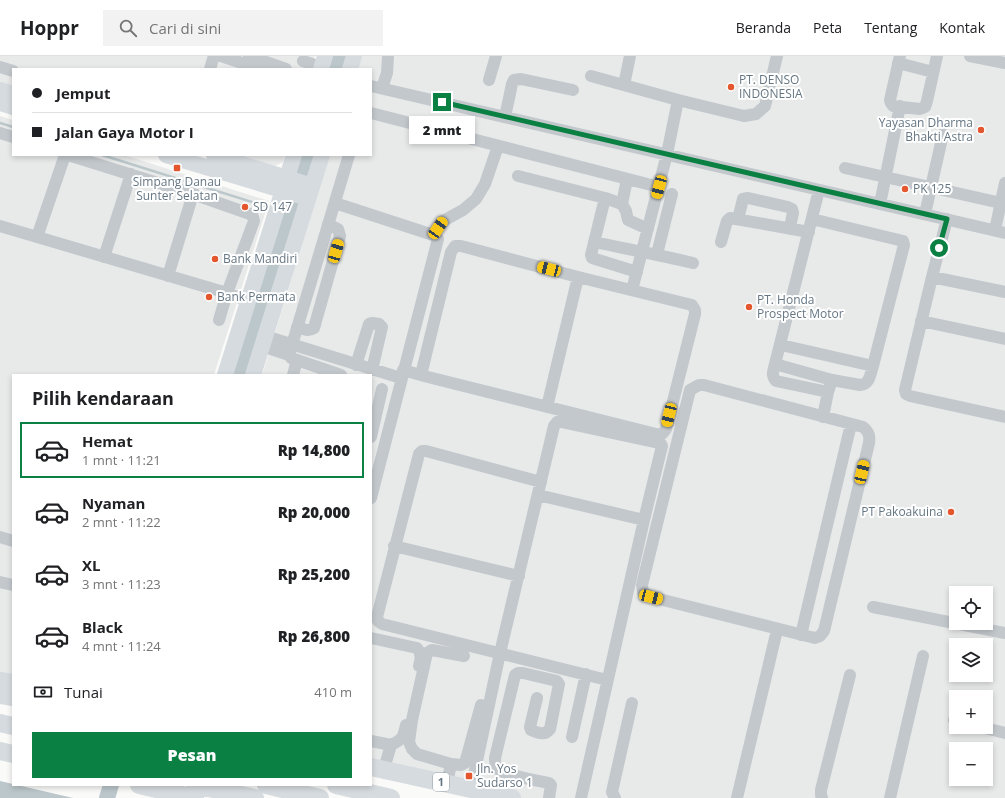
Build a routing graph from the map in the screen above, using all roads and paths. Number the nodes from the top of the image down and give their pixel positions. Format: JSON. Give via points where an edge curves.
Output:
{"nodes":[{"id":1,"x":216,"y":56,"type":"edge"},
{"id":2,"x":221,"y":56,"type":"edge"},
{"id":3,"x":249,"y":56,"type":"edge"},
{"id":4,"x":354,"y":56,"type":"edge"},
{"id":5,"x":388,"y":56,"type":"edge"},
{"id":6,"x":496,"y":56,"type":"edge"},
{"id":7,"x":630,"y":56,"type":"edge"},
{"id":8,"x":777,"y":56,"type":"edge"},
{"id":9,"x":937,"y":56,"type":"edge"},
{"id":10,"x":970,"y":56,"type":"edge"},
{"id":11,"x":304,"y":58,"type":"edge"},
{"id":12,"x":899,"y":60,"type":"edge"},
{"id":13,"x":1005,"y":63,"type":"edge"},
{"id":14,"x":322,"y":64,"type":"edge"},
{"id":15,"x":0,"y":67,"type":"edge"},
{"id":16,"x":210,"y":68,"type":"edge"},
{"id":17,"x":257,"y":68,"type":"edge"},
{"id":18,"x":283,"y":68,"type":"edge"},
{"id":19,"x":296,"y":68,"type":"edge"},
{"id":20,"x":350,"y":68,"type":"edge"},
{"id":21,"x":12,"y":71,"type":"edge"},
{"id":22,"x":934,"y":72,"type":"junction"},
{"id":23,"x":591,"y":76,"type":"dead end"},
{"id":24,"x":489,"y":80,"type":"dead end"},
{"id":25,"x":624,"y":85,"type":"junction"},
{"id":26,"x":376,"y":87,"type":"edge"},
{"id":27,"x":0,"y":90,"type":"edge"},
{"id":28,"x":573,"y":90,"type":"dead end"},
{"id":29,"x":12,"y":94,"type":"edge"},
{"id":30,"x":678,"y":100,"type":"junction"},
{"id":31,"x":0,"y":103,"type":"edge"},
{"id":32,"x":900,"y":106,"type":"junction"},
{"id":33,"x":12,"y":108,"type":"edge"},
{"id":34,"x":372,"y":113,"type":"edge"},
{"id":35,"x":505,"y":117,"type":"junction"},
{"id":36,"x":0,"y":133,"type":"edge"},
{"id":37,"x":943,"y":134,"type":"dead end"},
{"id":38,"x":12,"y":137,"type":"edge"},
{"id":39,"x":498,"y":146,"type":"junction"},
{"id":40,"x":667,"y":154,"type":"junction"},
{"id":41,"x":65,"y":156,"type":"edge"},
{"id":42,"x":71,"y":156,"type":"edge"},
{"id":43,"x":170,"y":156,"type":"edge"},
{"id":44,"x":217,"y":156,"type":"edge"},
{"id":45,"x":294,"y":156,"type":"edge"},
{"id":46,"x":321,"y":156,"type":"edge"},
{"id":47,"x":349,"y":156,"type":"edge"},
{"id":48,"x":845,"y":168,"type":"dead end"},
{"id":49,"x":131,"y":174,"type":"junction"},
{"id":50,"x":518,"y":176,"type":"dead end"},
{"id":51,"x":886,"y":177,"type":"junction"},
{"id":52,"x":627,"y":179,"type":"junction"},
{"id":53,"x":1005,"y":183,"type":"edge"},
{"id":54,"x":659,"y":187,"type":"junction"},
{"id":55,"x":297,"y":188,"type":"junction"},
{"id":56,"x":932,"y":188,"type":"junction"},
{"id":57,"x":820,"y":190,"type":"junction"},
{"id":58,"x":193,"y":194,"type":"junction"},
{"id":59,"x":672,"y":194,"type":"dead end"},
{"id":60,"x":605,"y":198,"type":"junction"},
{"id":61,"x":335,"y":203,"type":"junction"},
{"id":62,"x":622,"y":204,"type":"junction"},
{"id":63,"x":880,"y":204,"type":"junction"},
{"id":64,"x":1003,"y":204,"type":"edge"},
{"id":65,"x":925,"y":214,"type":"junction"},
{"id":66,"x":738,"y":219,"type":"junction"},
{"id":67,"x":812,"y":219,"type":"junction"},
{"id":68,"x":947,"y":219,"type":"junction"},
{"id":69,"x":0,"y":226,"type":"edge"},
{"id":70,"x":790,"y":228,"type":"junction"},
{"id":71,"x":648,"y":229,"type":"junction"},
{"id":72,"x":809,"y":232,"type":"junction"},
{"id":73,"x":1000,"y":232,"type":"edge"},
{"id":74,"x":433,"y":235,"type":"junction"},
{"id":75,"x":37,"y":237,"type":"junction"},
{"id":76,"x":594,"y":242,"type":"junction"},
{"id":77,"x":721,"y":242,"type":"dead end"},
{"id":78,"x":642,"y":253,"type":"junction"},
{"id":79,"x":656,"y":254,"type":"junction"},
{"id":80,"x":104,"y":257,"type":"junction"},
{"id":81,"x":694,"y":263,"type":"dead end"},
{"id":82,"x":637,"y":272,"type":"junction"},
{"id":83,"x":168,"y":276,"type":"junction"},
{"id":84,"x":578,"y":277,"type":"junction"},
{"id":85,"x":932,"y":277,"type":"junction"},
{"id":86,"x":632,"y":290,"type":"junction"},
{"id":87,"x":1005,"y":292,"type":"edge"},
{"id":88,"x":227,"y":293,"type":"junction"},
{"id":89,"x":248,"y":301,"type":"junction"},
{"id":90,"x":220,"y":320,"type":"dead end"},
{"id":91,"x":921,"y":321,"type":"junction"},
{"id":92,"x":1005,"y":339,"type":"edge"},
{"id":93,"x":263,"y":341,"type":"junction"},
{"id":94,"x":780,"y":345,"type":"junction"},
{"id":95,"x":293,"y":353,"type":"junction"},
{"id":96,"x":775,"y":364,"type":"junction"},
{"id":97,"x":356,"y":365,"type":"junction"},
{"id":98,"x":873,"y":366,"type":"junction"},
{"id":99,"x":372,"y":370,"type":"junction"},
{"id":100,"x":225,"y":374,"type":"edge"},
{"id":101,"x":253,"y":374,"type":"edge"},
{"id":102,"x":292,"y":374,"type":"edge"},
{"id":103,"x":338,"y":374,"type":"edge"},
{"id":104,"x":402,"y":374,"type":"junction"},
{"id":105,"x":421,"y":375,"type":"junction"},
{"id":106,"x":832,"y":380,"type":"junction"},
{"id":107,"x":377,"y":387,"type":"edge"},
{"id":108,"x":828,"y":392,"type":"junction"},
{"id":109,"x":397,"y":394,"type":"junction"},
{"id":110,"x":547,"y":407,"type":"junction"},
{"id":111,"x":823,"y":417,"type":"junction"},
{"id":112,"x":1005,"y":417,"type":"edge"},
{"id":113,"x":851,"y":424,"type":"junction"},
{"id":114,"x":372,"y":429,"type":"edge"},
{"id":115,"x":541,"y":482,"type":"junction"},
{"id":116,"x":372,"y":494,"type":"edge"},
{"id":117,"x":538,"y":495,"type":"junction"},
{"id":118,"x":644,"y":520,"type":"junction"},
{"id":119,"x":0,"y":538,"type":"edge"},
{"id":120,"x":12,"y":541,"type":"edge"},
{"id":121,"x":394,"y":546,"type":"junction"},
{"id":122,"x":519,"y":576,"type":"junction"},
{"id":123,"x":0,"y":582,"type":"edge"},
{"id":124,"x":12,"y":585,"type":"edge"},
{"id":125,"x":873,"y":606,"type":"dead end"},
{"id":126,"x":777,"y":630,"type":"junction"},
{"id":127,"x":1005,"y":633,"type":"edge"},
{"id":128,"x":801,"y":635,"type":"junction"},
{"id":129,"x":372,"y":638,"type":"edge"},
{"id":130,"x":500,"y":653,"type":"junction"},
{"id":131,"x":464,"y":656,"type":"dead end"},
{"id":132,"x":923,"y":656,"type":"dead end"},
{"id":133,"x":586,"y":674,"type":"junction"},
{"id":134,"x":850,"y":675,"type":"dead end"},
{"id":135,"x":607,"y":680,"type":"junction"},
{"id":136,"x":0,"y":681,"type":"edge"},
{"id":137,"x":12,"y":683,"type":"edge"},
{"id":138,"x":0,"y":686,"type":"edge"},
{"id":139,"x":12,"y":687,"type":"edge"},
{"id":140,"x":0,"y":690,"type":"edge"},
{"id":141,"x":12,"y":692,"type":"edge"},
{"id":142,"x":0,"y":694,"type":"edge"},
{"id":143,"x":12,"y":697,"type":"edge"},
{"id":144,"x":483,"y":697,"type":"dead end"},
{"id":145,"x":537,"y":698,"type":"dead end"},
{"id":146,"x":632,"y":703,"type":"dead end"},
{"id":147,"x":0,"y":711,"type":"edge"},
{"id":148,"x":12,"y":714,"type":"edge"},
{"id":149,"x":0,"y":723,"type":"edge"},
{"id":150,"x":12,"y":726,"type":"edge"},
{"id":151,"x":993,"y":730,"type":"edge"},
{"id":152,"x":1005,"y":733,"type":"edge"},
{"id":153,"x":572,"y":737,"type":"dead end"},
{"id":154,"x":0,"y":738,"type":"edge"},
{"id":155,"x":372,"y":741,"type":"edge"},
{"id":156,"x":391,"y":745,"type":"junction"},
{"id":157,"x":7,"y":749,"type":"edge"},
{"id":158,"x":451,"y":764,"type":"junction"},
{"id":159,"x":375,"y":771,"type":"edge"},
{"id":160,"x":447,"y":783,"type":"junction"},
{"id":161,"x":149,"y":786,"type":"edge"},
{"id":162,"x":259,"y":786,"type":"edge"},
{"id":163,"x":270,"y":786,"type":"edge"},
{"id":164,"x":340,"y":786,"type":"edge"},
{"id":165,"x":188,"y":790,"type":"edge"},
{"id":166,"x":467,"y":793,"type":"edge"},
{"id":167,"x":222,"y":798,"type":"edge"},
{"id":168,"x":255,"y":798,"type":"edge"},
{"id":169,"x":261,"y":798,"type":"edge"},
{"id":170,"x":320,"y":798,"type":"edge"},
{"id":171,"x":391,"y":798,"type":"edge"},
{"id":172,"x":512,"y":798,"type":"edge"},
{"id":173,"x":549,"y":798,"type":"edge"},
{"id":174,"x":581,"y":798,"type":"edge"},
{"id":175,"x":614,"y":798,"type":"edge"},
{"id":176,"x":737,"y":798,"type":"edge"},
{"id":177,"x":822,"y":798,"type":"edge"},
{"id":178,"x":890,"y":798,"type":"edge"}],
"edges":[{"from":1,"to":16,"type":"street"},
{"from":2,"to":17,"type":"street"},
{"from":3,"to":18,"type":"street"},
{"from":4,"to":20,"type":"main road"},
{"from":5,"to":26,"type":"street","via":[[387,73]]},
{"from":6,"to":24,"type":"street"},
{"from":7,"to":25,"type":"street"},
{"from":8,"to":30,"type":"street","via":[[765,106],[756,114],[744,116]]},
{"from":9,"to":22,"type":"street"},
{"from":10,"to":13,"type":"street"},
{"from":11,"to":14,"type":"street"},
{"from":11,"to":19,"type":"street"},
{"from":12,"to":22,"type":"street"},
{"from":12,"to":32,"type":"street","via":[[890,103]]},
{"from":15,"to":21,"type":"street"},
{"from":22,"to":32,"type":"street","via":[[925,107],[920,109]]},
{"from":23,"to":25,"type":"street"},
{"from":25,"to":30,"type":"street"},
{"from":26,"to":35,"type":"street"},
{"from":27,"to":29,"type":"main road"},
{"from":28,"to":35,"type":"street","via":[[517,79],[512,84]]},
{"from":30,"to":40,"type":"street"},
{"from":31,"to":33,"type":"main road"},
{"from":32,"to":51,"type":"street"},
{"from":34,"to":39,"type":"street"},
{"from":35,"to":40,"type":"street"},
{"from":36,"to":38,"type":"street"},
{"from":37,"to":56,"type":"street"},
{"from":39,"to":52,"type":"street"},
{"from":39,"to":74,"type":"street","via":[[485,184],[476,199],[443,221]]},
{"from":40,"to":54,"type":"street"},
{"from":40,"to":57,"type":"street"},
{"from":41,"to":75,"type":"street"},
{"from":42,"to":49,"type":"street"},
{"from":43,"to":55,"type":"main road"},
{"from":44,"to":55,"type":"main road"},
{"from":45,"to":55,"type":"main road"},
{"from":46,"to":55,"type":"main road"},
{"from":47,"to":61,"type":"street"},
{"from":48,"to":51,"type":"street"},
{"from":49,"to":58,"type":"street"},
{"from":49,"to":80,"type":"street"},
{"from":50,"to":60,"type":"street"},
{"from":51,"to":56,"type":"street"},
{"from":51,"to":63,"type":"street"},
{"from":52,"to":54,"type":"street"},
{"from":52,"to":62,"type":"street"},
{"from":53,"to":64,"type":"street"},
{"from":54,"to":71,"type":"street"},
{"from":55,"to":89,"type":"main road","via":[[276,210]]},
{"from":55,"to":93,"type":"main road"},
{"from":56,"to":64,"type":"street"},
{"from":56,"to":65,"type":"street"},
{"from":57,"to":63,"type":"street"},
{"from":57,"to":67,"type":"street"},
{"from":58,"to":83,"type":"street"},
{"from":58,"to":88,"type":"street","via":[[253,217],[254,221]]},
{"from":59,"to":79,"type":"street"},
{"from":60,"to":62,"type":"street"},
{"from":60,"to":76,"type":"street"},
{"from":61,"to":74,"type":"street"},
{"from":61,"to":95,"type":"street","via":[[328,224],[338,229],[340,236],[314,328],[306,330],[297,326]]},
{"from":62,"to":71,"type":"street","via":[[628,220]]},
{"from":63,"to":65,"type":"street"},
{"from":64,"to":73,"type":"street"},
{"from":65,"to":68,"type":"street"},
{"from":66,"to":70,"type":"street"},
{"from":66,"to":70,"type":"street","via":[[744,199],[748,198],[792,209]]},
{"from":66,"to":77,"type":"street","via":[[730,218],[726,221]]},
{"from":67,"to":72,"type":"street"},
{"from":67,"to":98,"type":"street","via":[[903,241]]},
{"from":68,"to":73,"type":"street"},
{"from":68,"to":85,"type":"street"},
{"from":69,"to":75,"type":"street"},
{"from":70,"to":72,"type":"street"},
{"from":71,"to":78,"type":"street"},
{"from":72,"to":94,"type":"street"},
{"from":74,"to":104,"type":"street","via":[[438,242]]},
{"from":75,"to":80,"type":"street"},
{"from":76,"to":78,"type":"street"},
{"from":76,"to":82,"type":"street","via":[[592,258]]},
{"from":78,"to":79,"type":"street"},
{"from":78,"to":82,"type":"street"},
{"from":79,"to":81,"type":"street"},
{"from":80,"to":83,"type":"street"},
{"from":82,"to":86,"type":"street"},
{"from":83,"to":88,"type":"street"},
{"from":84,"to":86,"type":"street"},
{"from":84,"to":105,"type":"street","via":[[455,246],[451,252]]},
{"from":84,"to":110,"type":"street"},
{"from":85,"to":87,"type":"street"},
{"from":85,"to":91,"type":"street"},
{"from":86,"to":110,"type":"street","via":[[692,306],[695,310],[664,433],[660,435]]},
{"from":88,"to":89,"type":"street"},
{"from":88,"to":90,"type":"street"},
{"from":89,"to":100,"type":"main road"},
{"from":91,"to":92,"type":"street"},
{"from":91,"to":112,"type":"street","via":[[906,394]]},
{"from":93,"to":95,"type":"street"},
{"from":93,"to":101,"type":"main road"},
{"from":94,"to":96,"type":"street"},
{"from":94,"to":98,"type":"street"},
{"from":95,"to":97,"type":"street"},
{"from":95,"to":102,"type":"street"},
{"from":95,"to":103,"type":"street"},
{"from":96,"to":106,"type":"street"},
{"from":96,"to":108,"type":"street","via":[[772,373],[776,381]]},
{"from":97,"to":99,"type":"street"},
{"from":97,"to":99,"type":"street","via":[[369,324],[379,324],[382,327]]},
{"from":98,"to":106,"type":"street","via":[[865,384]]},
{"from":99,"to":104,"type":"street"},
{"from":104,"to":105,"type":"street"},
{"from":104,"to":109,"type":"street"},
{"from":105,"to":110,"type":"street"},
{"from":106,"to":108,"type":"street"},
{"from":107,"to":109,"type":"street"},
{"from":107,"to":114,"type":"street"},
{"from":108,"to":111,"type":"street"},
{"from":109,"to":116,"type":"street"},
{"from":111,"to":113,"type":"street"},
{"from":111,"to":126,"type":"street","via":[[704,385],[690,390],[642,585],[643,592],[651,597]]},
{"from":113,"to":128,"type":"street"},
{"from":113,"to":128,"type":"street","via":[[863,427],[870,437],[824,631],[815,638]]},
{"from":115,"to":117,"type":"street"},
{"from":115,"to":118,"type":"street","via":[[556,422],[659,442],[662,446]]},
{"from":115,"to":121,"type":"street","via":[[422,451],[419,454]]},
{"from":117,"to":118,"type":"street"},
{"from":117,"to":122,"type":"street"},
{"from":118,"to":135,"type":"street"},
{"from":119,"to":120,"type":"street"},
{"from":121,"to":122,"type":"street"},
{"from":121,"to":130,"type":"street","via":[[378,621]]},
{"from":122,"to":130,"type":"street"},
{"from":123,"to":124,"type":"street"},
{"from":125,"to":127,"type":"street"},
{"from":126,"to":128,"type":"street"},
{"from":126,"to":176,"type":"street"},
{"from":129,"to":156,"type":"street","via":[[417,648],[420,652],[421,658],[404,735],[401,740]]},
{"from":130,"to":133,"type":"street"},
{"from":130,"to":166,"type":"street"},
{"from":131,"to":158,"type":"street","via":[[432,650],[427,653],[409,742],[417,754]]},
{"from":132,"to":178,"type":"street"},
{"from":133,"to":135,"type":"street"},
{"from":133,"to":153,"type":"street"},
{"from":134,"to":177,"type":"street","via":[[821,790]]},
{"from":135,"to":174,"type":"street"},
{"from":136,"to":137,"type":"highway"},
{"from":138,"to":139,"type":"highway"},
{"from":140,"to":141,"type":"street"},
{"from":142,"to":143,"type":"highway"},
{"from":144,"to":158,"type":"street","via":[[465,763]]},
{"from":145,"to":173,"type":"street","via":[[530,727],[531,730],[544,734],[550,729],[559,684],[557,681],[523,673],[515,675],[495,765],[498,770],[513,775],[549,783]]},
{"from":146,"to":175,"type":"street","via":[[612,792]]},
{"from":147,"to":148,"type":"highway"},
{"from":149,"to":150,"type":"highway"},
{"from":151,"to":152,"type":"street"},
{"from":154,"to":157,"type":"highway"},
{"from":155,"to":156,"type":"street"},
{"from":156,"to":159,"type":"street"},
{"from":158,"to":160,"type":"street"},
{"from":159,"to":160,"type":"highway","number":"1"},
{"from":159,"to":166,"type":"highway"},
{"from":160,"to":166,"type":"highway","number":"1"},
{"from":161,"to":165,"type":"highway"},
{"from":162,"to":169,"type":"highway"},
{"from":163,"to":170,"type":"highway"},
{"from":164,"to":171,"type":"highway"},
{"from":165,"to":167,"type":"street"},
{"from":165,"to":168,"type":"highway"},
{"from":166,"to":172,"type":"highway","number":"1"}]}
